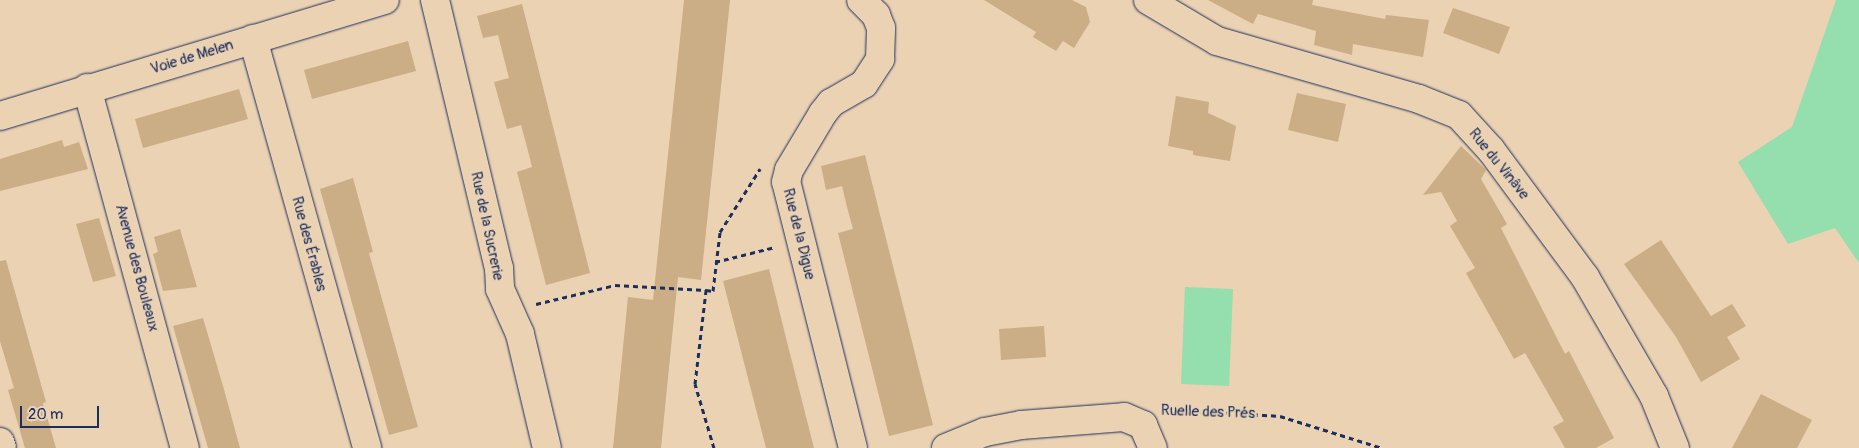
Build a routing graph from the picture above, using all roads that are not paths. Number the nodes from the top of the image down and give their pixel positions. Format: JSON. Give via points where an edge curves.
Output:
{"nodes":[{"id":1,"x":386,"y":0,"type":"edge"},
{"id":2,"x":435,"y":0,"type":"edge"},
{"id":3,"x":861,"y":0,"type":"edge"},
{"id":4,"x":1148,"y":0,"type":"edge"},
{"id":5,"x":253,"y":39,"type":"junction"},
{"id":6,"x":87,"y":88,"type":"junction"},
{"id":7,"x":0,"y":116,"type":"edge"},
{"id":8,"x":0,"y":442,"type":"edge"},
{"id":9,"x":2,"y":448,"type":"edge"},
{"id":10,"x":185,"y":448,"type":"edge"},
{"id":11,"x":367,"y":448,"type":"edge"},
{"id":12,"x":547,"y":448,"type":"edge"},
{"id":13,"x":853,"y":448,"type":"edge"},
{"id":14,"x":946,"y":448,"type":"edge"},
{"id":15,"x":1153,"y":448,"type":"edge"},
{"id":16,"x":1675,"y":448,"type":"edge"}],
"edges":[{"from":1,"to":5,"type":"street","name":"Voie de Melen"},
{"from":2,"to":12,"type":"street","name":"Rue de la Sucrerie","via":[[499,268],[500,289],[520,334]]},
{"from":3,"to":13,"type":"street","name":"Rue de la Digue","via":[[876,15],[881,28],[880,59],[864,84],[827,108],[789,170],[786,182]]},
{"from":4,"to":16,"type":"street","name":"Rue du Vinâve","via":[[1217,41],[1419,99],[1459,116],[1491,150],[1585,277],[1654,396]]},
{"from":5,"to":6,"type":"street","name":"Voie de Melen"},
{"from":5,"to":11,"type":"street","name":"Rue des Érables"},
{"from":6,"to":7,"type":"street","name":"Voie de Melen"},
{"from":6,"to":10,"type":"street","name":"Avenue des Bouleaux"},
{"from":8,"to":9,"type":"street"},
{"from":14,"to":15,"type":"street","via":[[985,432],[1021,425],[1111,417],[1135,419],[1143,425]]}]}
